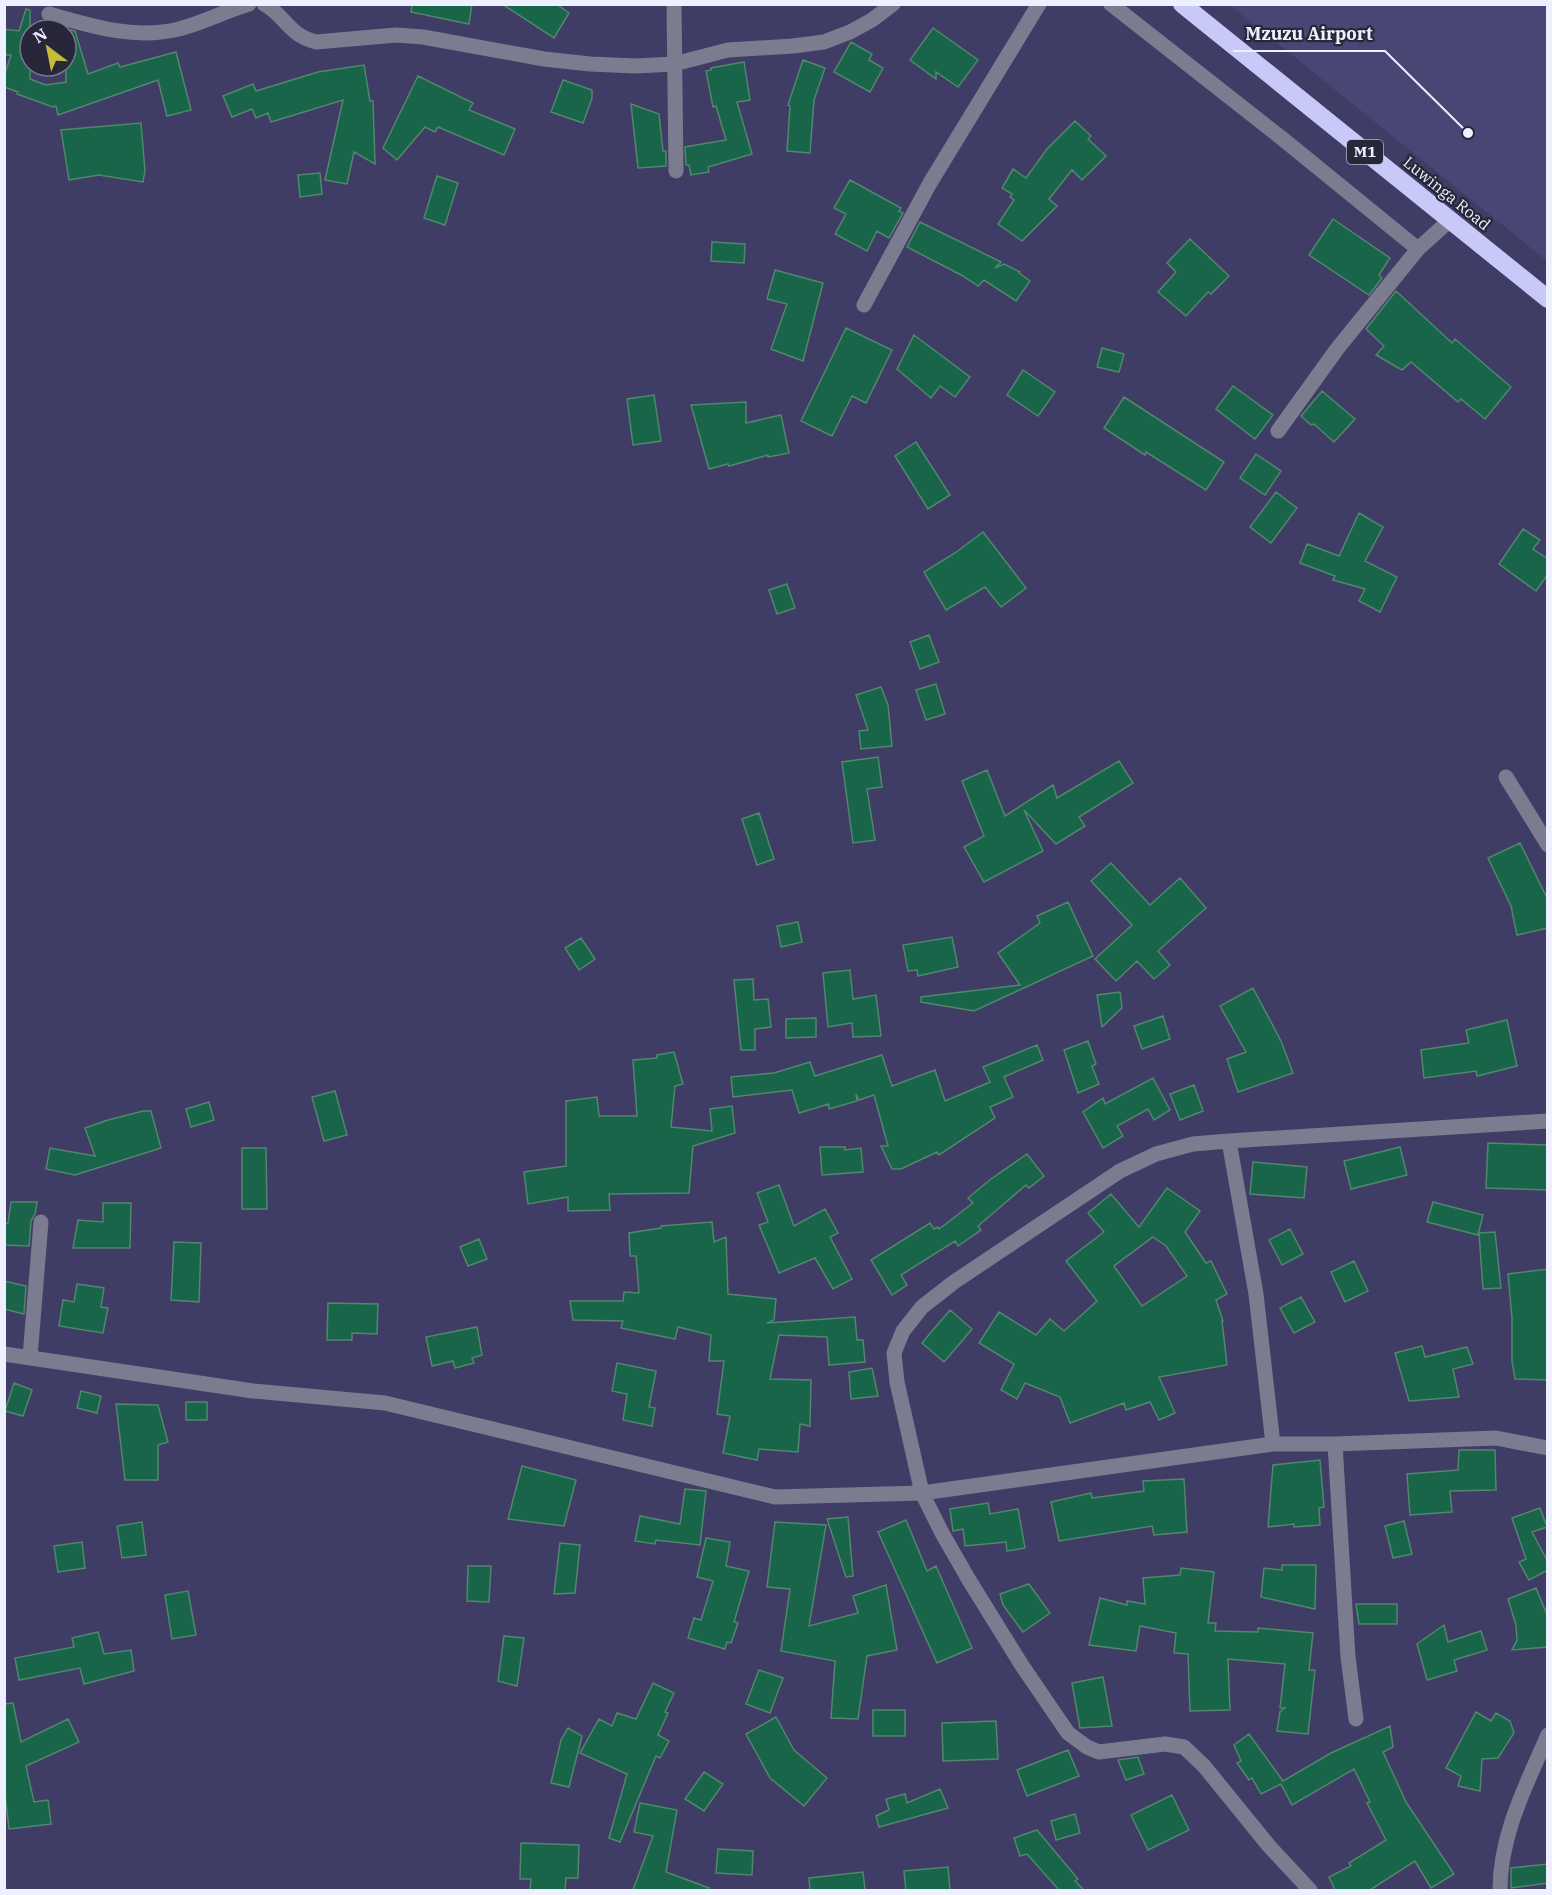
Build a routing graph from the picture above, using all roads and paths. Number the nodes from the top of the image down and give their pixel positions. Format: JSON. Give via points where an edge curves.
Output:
{"nodes":[{"id":1,"x":249,"y":4,"type":"edge"},
{"id":2,"x":264,"y":4,"type":"edge"},
{"id":3,"x":674,"y":4,"type":"edge"},
{"id":4,"x":893,"y":4,"type":"edge"},
{"id":5,"x":1039,"y":4,"type":"edge"},
{"id":6,"x":1111,"y":4,"type":"edge"},
{"id":7,"x":1182,"y":4,"type":"edge"},
{"id":8,"x":49,"y":14,"type":"dead end"},
{"id":9,"x":674,"y":64,"type":"junction"},
{"id":10,"x":676,"y":171,"type":"dead end"},
{"id":11,"x":1450,"y":220,"type":"junction"},
{"id":12,"x":1418,"y":249,"type":"junction"},
{"id":13,"x":1548,"y":299,"type":"edge"},
{"id":14,"x":864,"y":305,"type":"dead end"},
{"id":15,"x":1278,"y":431,"type":"dead end"},
{"id":16,"x":1506,"y":777,"type":"dead end"},
{"id":17,"x":1548,"y":845,"type":"edge"},
{"id":18,"x":1548,"y":1121,"type":"edge"},
{"id":19,"x":1229,"y":1141,"type":"junction"},
{"id":20,"x":41,"y":1222,"type":"dead end"},
{"id":21,"x":4,"y":1354,"type":"edge"},
{"id":22,"x":30,"y":1357,"type":"junction"},
{"id":23,"x":1273,"y":1444,"type":"junction"},
{"id":24,"x":1335,"y":1444,"type":"junction"},
{"id":25,"x":1548,"y":1448,"type":"edge"},
{"id":26,"x":922,"y":1494,"type":"junction"},
{"id":27,"x":1356,"y":1719,"type":"dead end"},
{"id":28,"x":1548,"y":1736,"type":"edge"},
{"id":29,"x":1310,"y":1890,"type":"edge"},
{"id":30,"x":1500,"y":1890,"type":"edge"}],
"edges":[{"from":1,"to":8,"type":"street","via":[[182,28],[143,33],[96,28]]},
{"from":2,"to":9,"type":"street","via":[[292,31],[316,42],[396,35],[590,64]]},
{"from":3,"to":9,"type":"street"},
{"from":4,"to":9,"type":"street","via":[[872,20],[824,42],[728,50]]},
{"from":5,"to":14,"type":"street","via":[[930,183]]},
{"from":6,"to":12,"type":"street"},
{"from":7,"to":11,"type":"highway","name":"Luwinga Road","number":"M1"},
{"from":9,"to":10,"type":"street"},
{"from":11,"to":12,"type":"street"},
{"from":11,"to":13,"type":"highway","name":"Luwinga Road","number":"M1"},
{"from":12,"to":15,"type":"street","via":[[1337,349]]},
{"from":16,"to":17,"type":"street"},
{"from":18,"to":19,"type":"street"},
{"from":19,"to":23,"type":"street","via":[[1256,1294]]},
{"from":19,"to":26,"type":"street","via":[[1193,1144],[1155,1154],[1120,1171],[922,1307],[903,1331],[894,1353]]},
{"from":20,"to":22,"type":"street"},
{"from":21,"to":22,"type":"street"},
{"from":22,"to":26,"type":"street","via":[[253,1391],[385,1403],[775,1497]]},
{"from":23,"to":24,"type":"street"},
{"from":23,"to":26,"type":"street"},
{"from":24,"to":25,"type":"street","via":[[1496,1438]]},
{"from":24,"to":27,"type":"street","via":[[1348,1658]]},
{"from":26,"to":29,"type":"street","via":[[969,1580],[1068,1733],[1100,1752],[1165,1744],[1184,1747]]},
{"from":28,"to":30,"type":"street","via":[[1508,1833]]}]}
